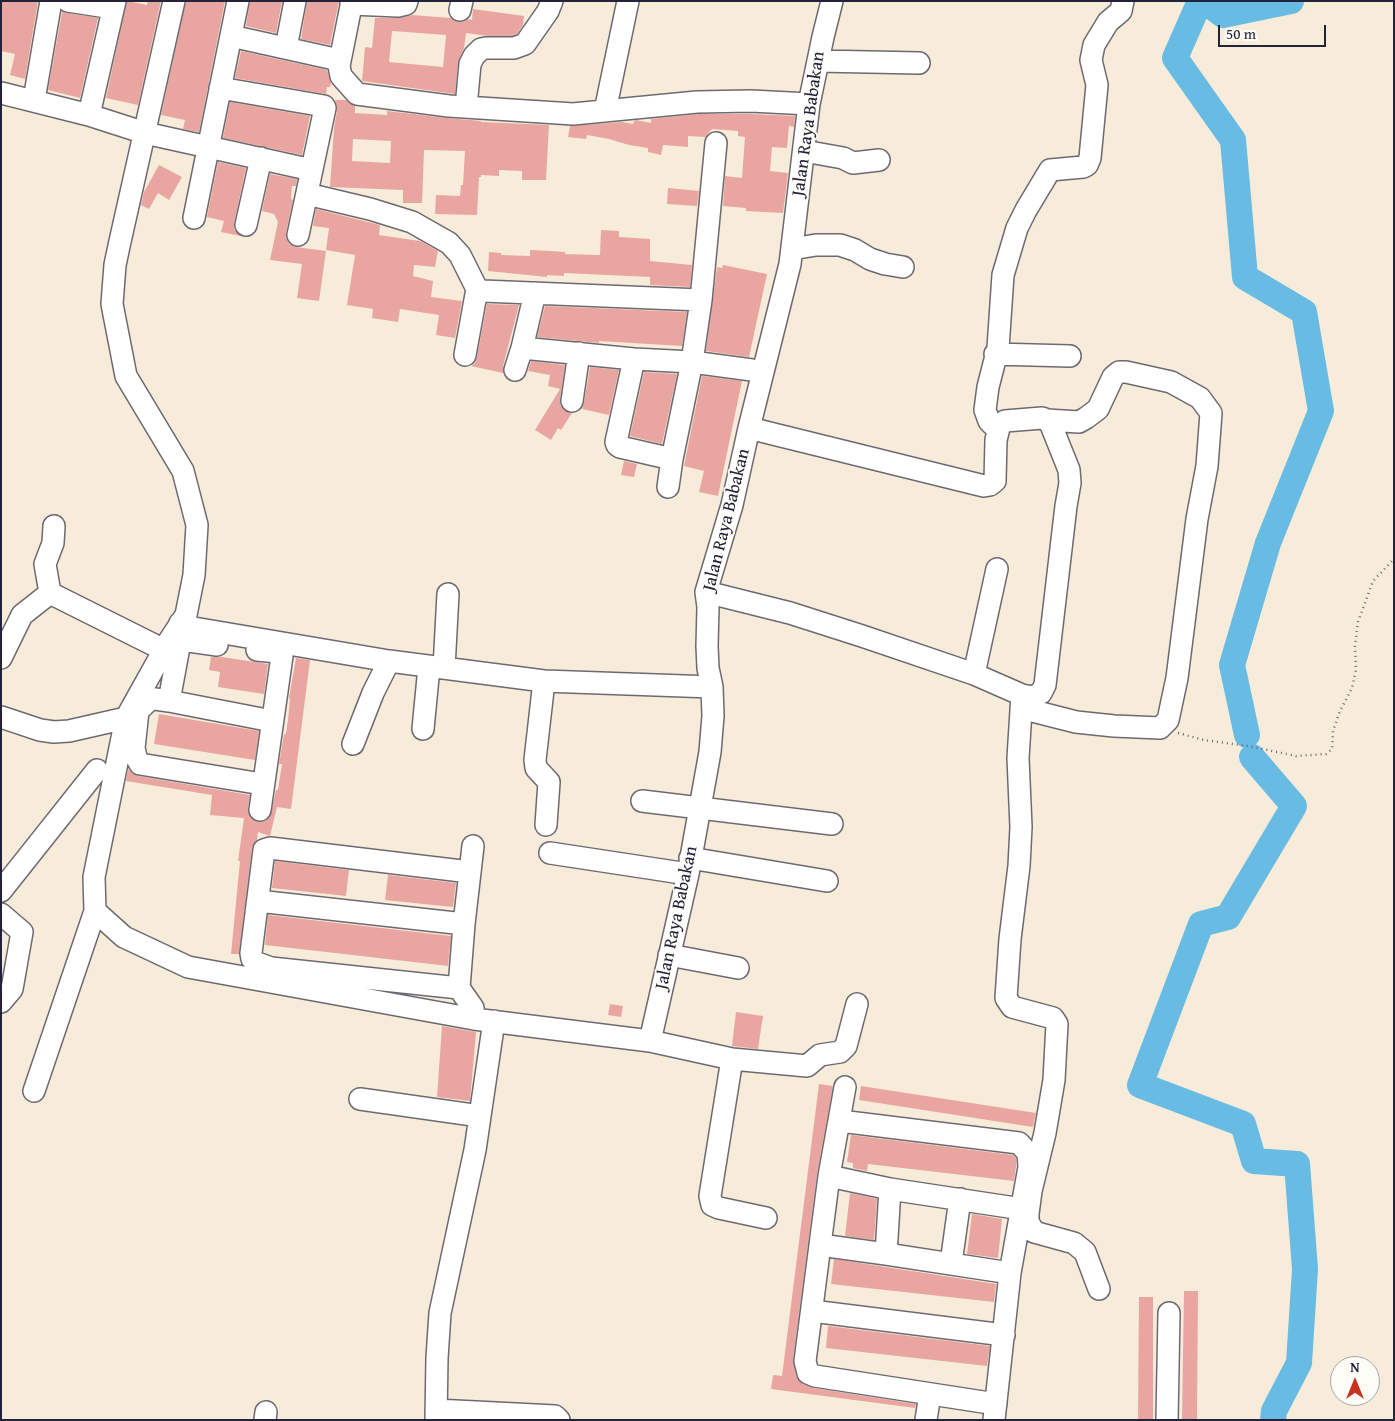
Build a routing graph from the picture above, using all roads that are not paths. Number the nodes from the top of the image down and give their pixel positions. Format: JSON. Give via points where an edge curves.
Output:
{"nodes":[{"id":1,"x":51,"y":1,"type":"edge"},
{"id":2,"x":68,"y":1,"type":"edge"},
{"id":3,"x":174,"y":1,"type":"edge"},
{"id":4,"x":238,"y":1,"type":"edge"},
{"id":5,"x":295,"y":1,"type":"edge"},
{"id":6,"x":407,"y":1,"type":"edge"},
{"id":7,"x":552,"y":1,"type":"edge"},
{"id":8,"x":628,"y":1,"type":"edge"},
{"id":9,"x":832,"y":1,"type":"edge"},
{"id":10,"x":1123,"y":1,"type":"edge"},
{"id":11,"x":351,"y":2,"type":"edge"},
{"id":12,"x":114,"y":4,"type":"edge"},
{"id":13,"x":231,"y":36,"type":"junction"},
{"id":14,"x":286,"y":48,"type":"junction"},
{"id":15,"x":339,"y":60,"type":"junction"},
{"id":16,"x":818,"y":61,"type":"junction"},
{"id":17,"x":919,"y":63,"type":"dead end"},
{"id":18,"x":220,"y":88,"type":"junction"},
{"id":19,"x":1,"y":93,"type":"edge"},
{"id":20,"x":34,"y":100,"type":"junction"},
{"id":21,"x":809,"y":104,"type":"junction"},
{"id":22,"x":466,"y":107,"type":"junction"},
{"id":23,"x":605,"y":111,"type":"junction"},
{"id":24,"x":89,"y":115,"type":"junction"},
{"id":25,"x":145,"y":133,"type":"junction"},
{"id":26,"x":716,"y":143,"type":"dead end"},
{"id":27,"x":208,"y":148,"type":"junction"},
{"id":28,"x":804,"y":151,"type":"junction"},
{"id":29,"x":261,"y":158,"type":"junction"},
{"id":30,"x":879,"y":160,"type":"dead end"},
{"id":31,"x":312,"y":170,"type":"junction"},
{"id":32,"x":307,"y":194,"type":"junction"},
{"id":33,"x":194,"y":218,"type":"dead end"},
{"id":34,"x":246,"y":225,"type":"dead end"},
{"id":35,"x":298,"y":235,"type":"dead end"},
{"id":36,"x":791,"y":256,"type":"junction"},
{"id":37,"x":903,"y":267,"type":"dead end"},
{"id":38,"x":477,"y":289,"type":"junction"},
{"id":39,"x":535,"y":293,"type":"junction"},
{"id":40,"x":701,"y":300,"type":"junction"},
{"id":41,"x":522,"y":348,"type":"junction"},
{"id":42,"x":579,"y":353,"type":"junction"},
{"id":43,"x":995,"y":354,"type":"junction"},
{"id":44,"x":465,"y":355,"type":"dead end"},
{"id":45,"x":1070,"y":356,"type":"dead end"},
{"id":46,"x":634,"y":359,"type":"junction"},
{"id":47,"x":692,"y":362,"type":"junction"},
{"id":48,"x":515,"y":370,"type":"dead end"},
{"id":49,"x":752,"y":370,"type":"junction"},
{"id":50,"x":572,"y":401,"type":"dead end"},
{"id":51,"x":1047,"y":420,"type":"junction"},
{"id":52,"x":749,"y":428,"type":"junction"},
{"id":53,"x":998,"y":429,"type":"junction"},
{"id":54,"x":672,"y":459,"type":"junction"},
{"id":55,"x":668,"y":487,"type":"dead end"},
{"id":56,"x":721,"y":494,"type":"dead end"},
{"id":57,"x":54,"y":526,"type":"dead end"},
{"id":58,"x":997,"y":569,"type":"dead end"},
{"id":59,"x":706,"y":592,"type":"junction"},
{"id":60,"x":50,"y":593,"type":"junction"},
{"id":61,"x":448,"y":594,"type":"dead end"},
{"id":62,"x":175,"y":637,"type":"junction"},
{"id":63,"x":1,"y":658,"type":"edge"},
{"id":64,"x":389,"y":661,"type":"junction"},
{"id":65,"x":436,"y":667,"type":"junction"},
{"id":66,"x":974,"y":674,"type":"junction"},
{"id":67,"x":544,"y":681,"type":"junction"},
{"id":68,"x":712,"y":687,"type":"junction"},
{"id":69,"x":169,"y":701,"type":"junction"},
{"id":70,"x":1022,"y":702,"type":"junction"},
{"id":71,"x":1,"y":717,"type":"edge"},
{"id":72,"x":126,"y":718,"type":"junction"},
{"id":73,"x":272,"y":721,"type":"junction"},
{"id":74,"x":423,"y":729,"type":"dead end"},
{"id":75,"x":353,"y":744,"type":"dead end"},
{"id":76,"x":98,"y":770,"type":"dead end"},
{"id":77,"x":262,"y":784,"type":"junction"},
{"id":78,"x":642,"y":801,"type":"dead end"},
{"id":79,"x":700,"y":808,"type":"junction"},
{"id":80,"x":260,"y":810,"type":"dead end"},
{"id":81,"x":832,"y":824,"type":"dead end"},
{"id":82,"x":546,"y":825,"type":"dead end"},
{"id":83,"x":473,"y":846,"type":"dead end"},
{"id":84,"x":550,"y":853,"type":"dead end"},
{"id":85,"x":689,"y":866,"type":"junction"},
{"id":86,"x":470,"y":872,"type":"junction"},
{"id":87,"x":827,"y":881,"type":"dead end"},
{"id":88,"x":1,"y":890,"type":"edge"},
{"id":89,"x":258,"y":901,"type":"junction"},
{"id":90,"x":95,"y":911,"type":"junction"},
{"id":91,"x":1,"y":914,"type":"edge"},
{"id":92,"x":464,"y":924,"type":"junction"},
{"id":93,"x":669,"y":954,"type":"junction"},
{"id":94,"x":738,"y":968,"type":"dead end"},
{"id":95,"x":459,"y":988,"type":"junction"},
{"id":96,"x":2,"y":999,"type":"edge"},
{"id":97,"x":857,"y":1004,"type":"dead end"},
{"id":98,"x":484,"y":1020,"type":"junction"},
{"id":99,"x":650,"y":1041,"type":"junction"},
{"id":100,"x":732,"y":1059,"type":"junction"},
{"id":101,"x":845,"y":1087,"type":"dead end"},
{"id":102,"x":34,"y":1090,"type":"dead end"},
{"id":103,"x":360,"y":1099,"type":"dead end"},
{"id":104,"x":480,"y":1116,"type":"junction"},
{"id":105,"x":840,"y":1121,"type":"junction"},
{"id":106,"x":829,"y":1176,"type":"junction"},
{"id":107,"x":890,"y":1189,"type":"junction"},
{"id":108,"x":960,"y":1199,"type":"junction"},
{"id":109,"x":1022,"y":1209,"type":"junction"},
{"id":110,"x":766,"y":1218,"type":"dead end"},
{"id":111,"x":820,"y":1245,"type":"junction"},
{"id":112,"x":886,"y":1254,"type":"junction"},
{"id":113,"x":951,"y":1263,"type":"junction"},
{"id":114,"x":1010,"y":1273,"type":"junction"},
{"id":115,"x":1099,"y":1289,"type":"dead end"},
{"id":116,"x":812,"y":1311,"type":"junction"},
{"id":117,"x":1169,"y":1313,"type":"dead end"},
{"id":118,"x":1004,"y":1335,"type":"junction"},
{"id":119,"x":930,"y":1394,"type":"junction"},
{"id":120,"x":995,"y":1412,"type":"edge"},
{"id":121,"x":436,"y":1415,"type":"edge"},
{"id":122,"x":558,"y":1420,"type":"edge"},
{"id":123,"x":926,"y":1420,"type":"edge"},
{"id":124,"x":1167,"y":1420,"type":"edge"}],
"edges":[{"from":1,"to":20,"type":"street"},
{"from":2,"to":12,"type":"street"},
{"from":3,"to":25,"type":"street"},
{"from":4,"to":13,"type":"street"},
{"from":5,"to":14,"type":"street"},
{"from":6,"to":11,"type":"street","via":[[398,6]]},
{"from":7,"to":22,"type":"street","via":[[525,44],[514,48],[481,49],[474,56],[470,64]]},
{"from":8,"to":23,"type":"street"},
{"from":9,"to":16,"type":"street","name":"Jalan Raya Babakan"},
{"from":10,"to":43,"type":"street","via":[[1121,11],[1108,22],[1094,45],[1092,60],[1097,85],[1090,158],[1083,167],[1050,170],[1017,228],[1003,275]]},
{"from":11,"to":15,"type":"street"},
{"from":12,"to":24,"type":"street"},
{"from":13,"to":14,"type":"street"},
{"from":13,"to":18,"type":"street"},
{"from":14,"to":15,"type":"street"},
{"from":15,"to":22,"type":"street","via":[[341,76],[357,94]]},
{"from":16,"to":17,"type":"street"},
{"from":16,"to":21,"type":"street","name":"Jalan Raya Babakan"},
{"from":18,"to":27,"type":"street"},
{"from":18,"to":31,"type":"street","via":[[324,106]]},
{"from":19,"to":20,"type":"street"},
{"from":20,"to":24,"type":"street"},
{"from":21,"to":23,"type":"street","via":[[697,102]]},
{"from":21,"to":28,"type":"street","name":"Jalan Raya Babakan"},
{"from":22,"to":23,"type":"street","via":[[573,114]]},
{"from":24,"to":25,"type":"street"},
{"from":25,"to":27,"type":"street"},
{"from":25,"to":62,"type":"street","via":[[115,265],[112,304],[126,376],[183,471],[197,525],[194,575],[186,615]]},
{"from":26,"to":40,"type":"street"},
{"from":27,"to":29,"type":"street"},
{"from":27,"to":33,"type":"street"},
{"from":28,"to":30,"type":"street","via":[[853,163]]},
{"from":28,"to":36,"type":"street","name":"Jalan Raya Babakan"},
{"from":29,"to":31,"type":"street"},
{"from":29,"to":34,"type":"street"},
{"from":31,"to":32,"type":"street"},
{"from":32,"to":35,"type":"street"},
{"from":32,"to":38,"type":"street","via":[[412,222],[448,243],[460,256]]},
{"from":36,"to":37,"type":"street","via":[[816,245],[840,245],[884,264]]},
{"from":36,"to":49,"type":"street","via":[[771,279]]},
{"from":36,"to":52,"type":"street","name":"Jalan Raya Babakan"},
{"from":38,"to":39,"type":"street"},
{"from":38,"to":44,"type":"street"},
{"from":39,"to":40,"type":"street"},
{"from":39,"to":41,"type":"street"},
{"from":40,"to":47,"type":"street"},
{"from":41,"to":42,"type":"street"},
{"from":41,"to":48,"type":"street"},
{"from":42,"to":46,"type":"street"},
{"from":42,"to":50,"type":"street"},
{"from":43,"to":45,"type":"street"},
{"from":43,"to":53,"type":"street","via":[[985,410],[989,421]]},
{"from":46,"to":47,"type":"street"},
{"from":46,"to":54,"type":"street","via":[[617,445]]},
{"from":47,"to":49,"type":"street"},
{"from":47,"to":54,"type":"street"},
{"from":49,"to":56,"type":"street"},
{"from":51,"to":53,"type":"street","via":[[1005,421]]},
{"from":51,"to":70,"type":"street","via":[[1069,470],[1070,483],[1045,685],[1041,693]]},
{"from":51,"to":70,"type":"street","via":[[1079,422],[1086,418],[1098,409],[1113,377],[1119,372],[1170,382],[1200,398],[1211,413],[1207,466],[1177,678],[1168,720],[1160,728],[1076,722]]},
{"from":52,"to":53,"type":"street","via":[[984,486],[995,481]]},
{"from":52,"to":59,"type":"street","name":"Jalan Raya Babakan","via":[[732,505]]},
{"from":54,"to":55,"type":"street"},
{"from":57,"to":60,"type":"street","via":[[54,543],[45,564]]},
{"from":58,"to":66,"type":"street"},
{"from":59,"to":66,"type":"street","via":[[790,613]]},
{"from":59,"to":68,"type":"street","name":"Jalan Raya Babakan","via":[[708,668]]},
{"from":60,"to":62,"type":"street"},
{"from":60,"to":63,"type":"street","via":[[22,615]]},
{"from":61,"to":65,"type":"street"},
{"from":62,"to":64,"type":"street","via":[[194,628]]},
{"from":62,"to":69,"type":"street","via":[[179,648]]},
{"from":62,"to":72,"type":"street"},
{"from":62,"to":73,"type":"street","via":[[280,654]]},
{"from":64,"to":65,"type":"street"},
{"from":64,"to":75,"type":"street"},
{"from":65,"to":67,"type":"street"},
{"from":65,"to":74,"type":"street"},
{"from":66,"to":70,"type":"street"},
{"from":67,"to":68,"type":"street"},
{"from":67,"to":82,"type":"street","via":[[535,760],[536,768],[549,782]]},
{"from":68,"to":79,"type":"street","name":"Jalan Raya Babakan","via":[[710,752]]},
{"from":69,"to":73,"type":"street"},
{"from":69,"to":77,"type":"street","via":[[149,700],[138,711],[134,748],[140,764]]},
{"from":70,"to":115,"type":"street","via":[[1018,758],[1020,846],[1006,998],[1012,1007],[1053,1018],[1057,1024],[1054,1080],[1031,1191],[1028,1222],[1034,1232],[1074,1243],[1085,1252]]},
{"from":71,"to":72,"type":"street","via":[[54,732]]},
{"from":72,"to":90,"type":"street","via":[[94,877]]},
{"from":73,"to":77,"type":"street"},
{"from":76,"to":88,"type":"street"},
{"from":77,"to":80,"type":"street"},
{"from":78,"to":79,"type":"street"},
{"from":79,"to":81,"type":"street"},
{"from":79,"to":85,"type":"street","name":"Jalan Raya Babakan"},
{"from":83,"to":86,"type":"street"},
{"from":84,"to":85,"type":"street","via":[[593,861]]},
{"from":85,"to":87,"type":"street"},
{"from":85,"to":93,"type":"street","name":"Jalan Raya Babakan"},
{"from":86,"to":89,"type":"street","via":[[270,848],[264,850]]},
{"from":86,"to":92,"type":"street"},
{"from":89,"to":92,"type":"street"},
{"from":89,"to":95,"type":"street","via":[[251,953],[256,963],[271,968]]},
{"from":90,"to":98,"type":"street","via":[[124,936],[188,967]]},
{"from":90,"to":102,"type":"street"},
{"from":91,"to":96,"type":"street","via":[[22,932],[12,989]]},
{"from":92,"to":95,"type":"street"},
{"from":93,"to":94,"type":"street"},
{"from":93,"to":99,"type":"street","name":"Jalan Raya Babakan"},
{"from":95,"to":98,"type":"street"},
{"from":97,"to":100,"type":"street","via":[[846,1046],[840,1052],[820,1055],[807,1066]]},
{"from":98,"to":99,"type":"street"},
{"from":98,"to":104,"type":"street"},
{"from":99,"to":100,"type":"street"},
{"from":100,"to":110,"type":"street","via":[[710,1196],[712,1205],[719,1208]]},
{"from":101,"to":105,"type":"street"},
{"from":103,"to":104,"type":"street"},
{"from":104,"to":121,"type":"street","via":[[440,1313]]},
{"from":105,"to":106,"type":"street"},
{"from":105,"to":109,"type":"street","via":[[1019,1143],[1028,1153],[1029,1167]]},
{"from":106,"to":107,"type":"street"},
{"from":106,"to":111,"type":"street"},
{"from":107,"to":108,"type":"street"},
{"from":107,"to":112,"type":"street"},
{"from":108,"to":109,"type":"street"},
{"from":108,"to":113,"type":"street"},
{"from":109,"to":114,"type":"street"},
{"from":111,"to":112,"type":"street"},
{"from":111,"to":116,"type":"street"},
{"from":112,"to":113,"type":"street"},
{"from":113,"to":114,"type":"street"},
{"from":114,"to":118,"type":"street"},
{"from":116,"to":118,"type":"street"},
{"from":116,"to":119,"type":"street","via":[[805,1361],[808,1373]]},
{"from":117,"to":124,"type":"street"},
{"from":118,"to":120,"type":"street"},
{"from":119,"to":120,"type":"street"},
{"from":119,"to":123,"type":"street"},
{"from":121,"to":122,"type":"street","via":[[555,1416]]}]}
